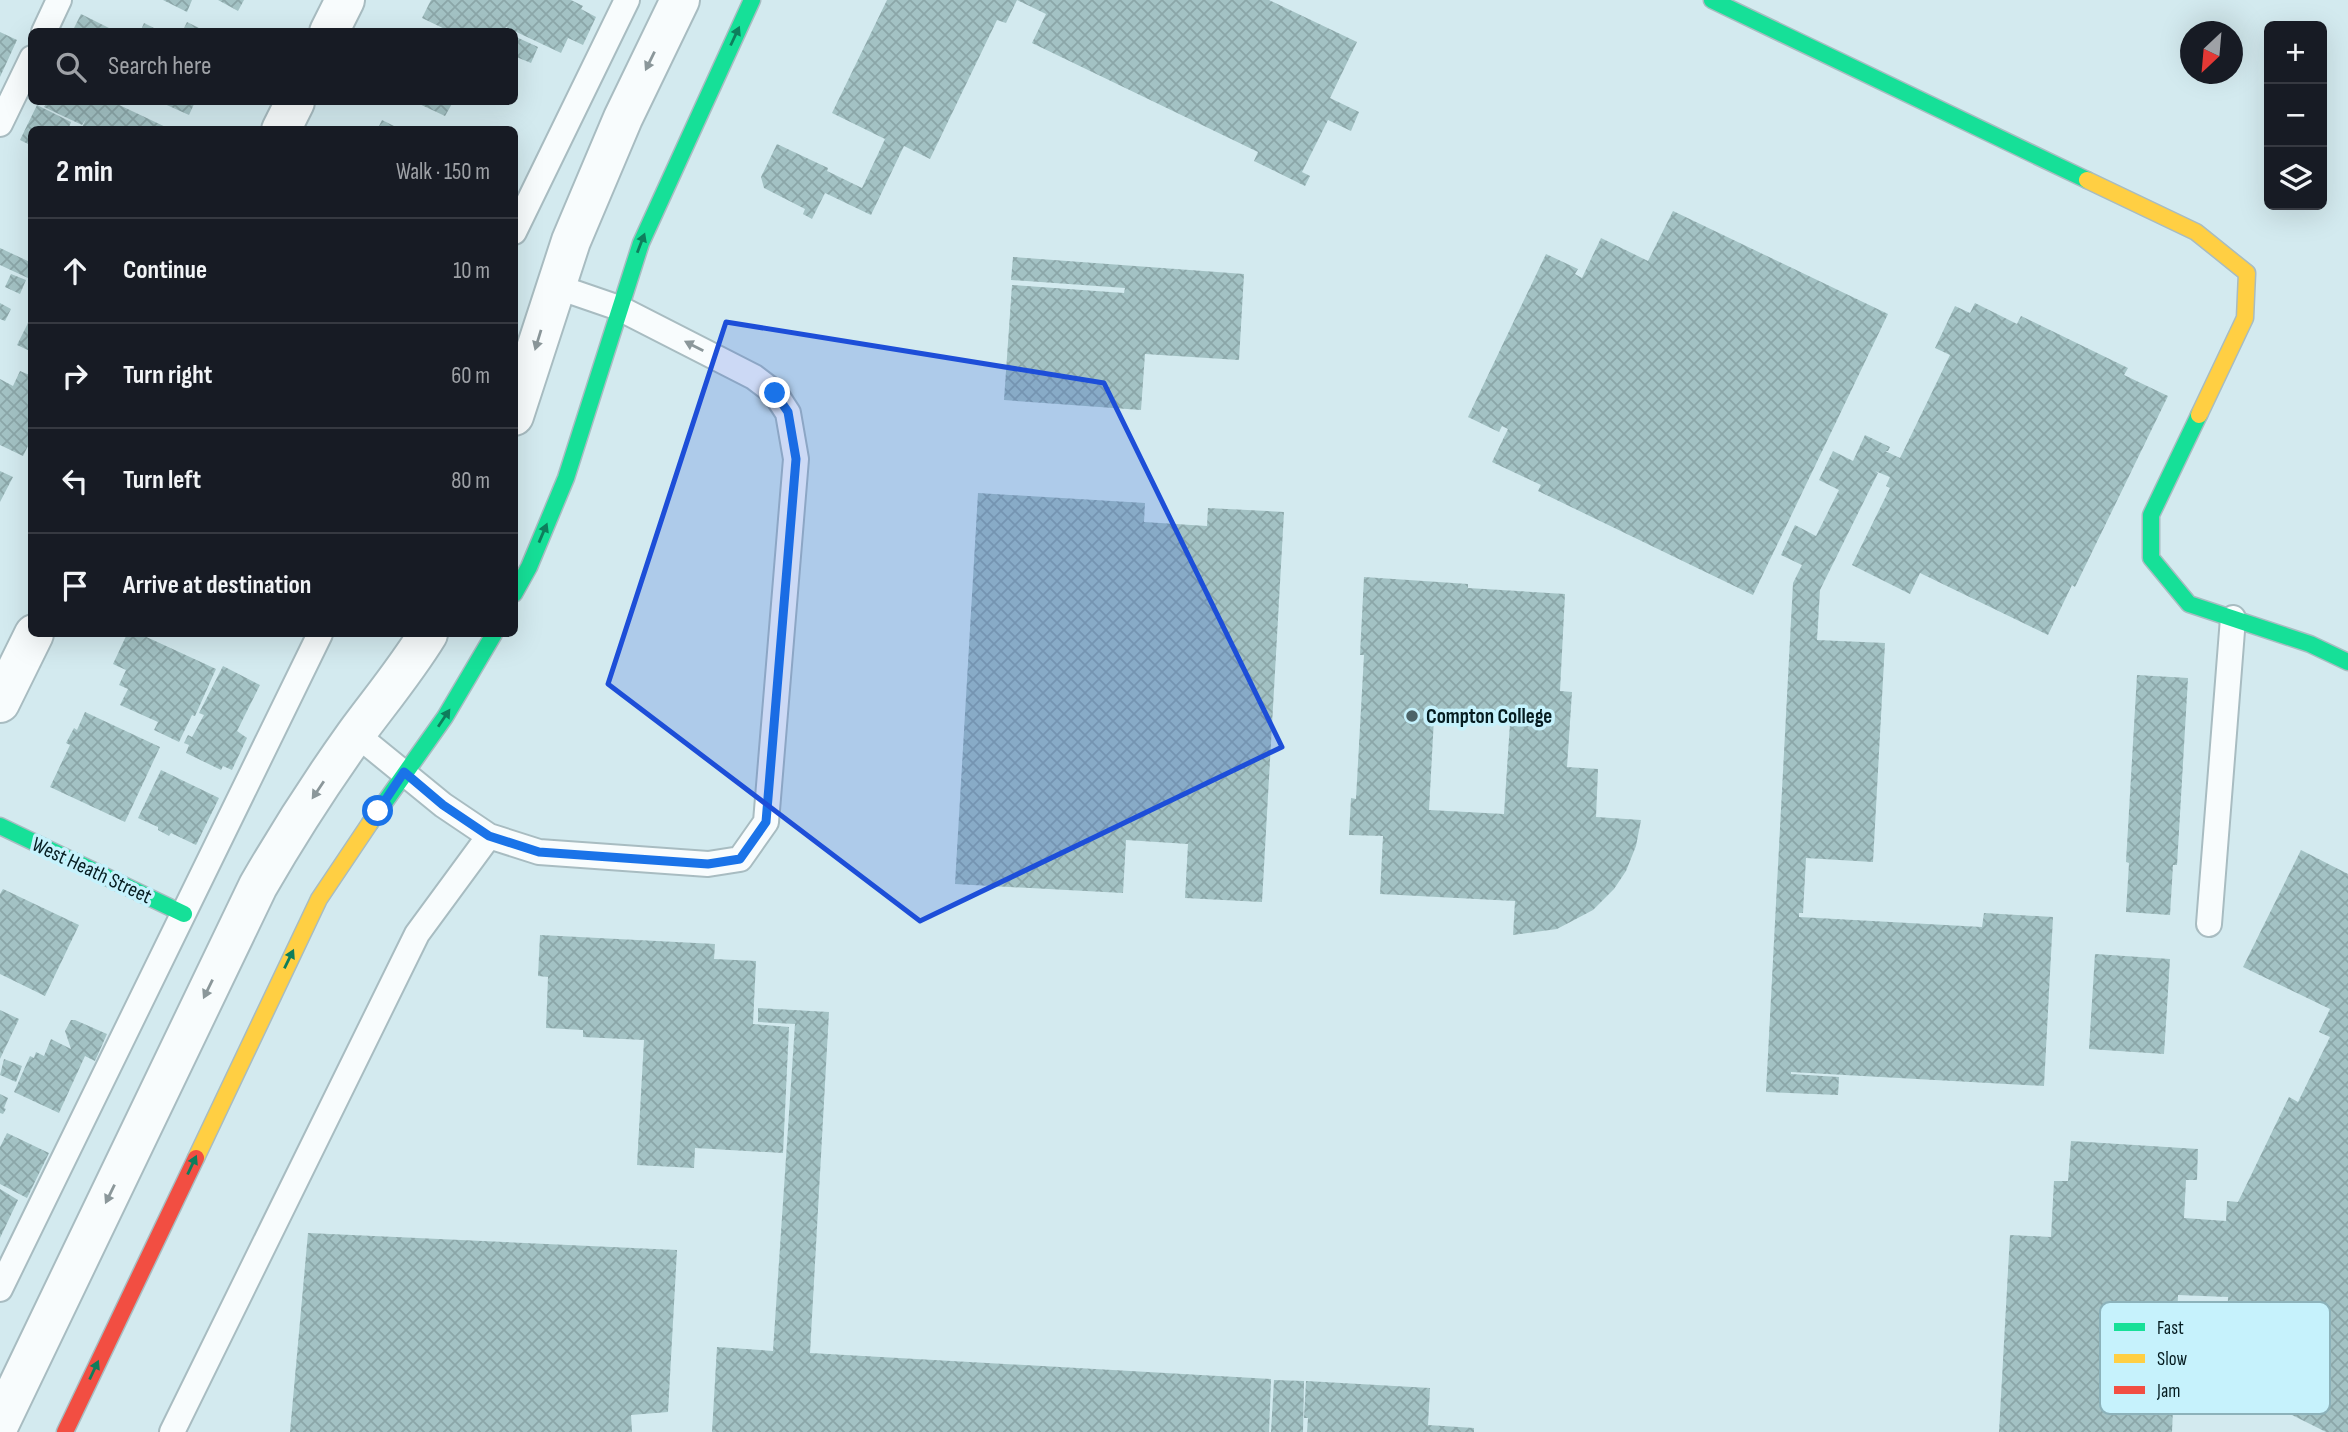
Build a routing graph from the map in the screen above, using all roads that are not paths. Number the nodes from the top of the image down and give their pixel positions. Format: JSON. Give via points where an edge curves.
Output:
{"nodes":[{"id":1,"x":59,"y":0,"type":"edge"},
{"id":2,"x":345,"y":0,"type":"edge"},
{"id":3,"x":627,"y":0,"type":"edge"},
{"id":4,"x":680,"y":0,"type":"edge"},
{"id":5,"x":752,"y":0,"type":"edge"},
{"id":6,"x":1712,"y":0,"type":"edge"},
{"id":7,"x":46,"y":28,"type":"edge"},
{"id":8,"x":331,"y":28,"type":"edge"},
{"id":9,"x":28,"y":66,"type":"edge"},
{"id":10,"x":294,"y":105,"type":"edge"},
{"id":11,"x":0,"y":124,"type":"edge"},
{"id":12,"x":283,"y":126,"type":"edge"},
{"id":13,"x":518,"y":224,"type":"edge"},
{"id":14,"x":555,"y":286,"type":"junction"},
{"id":15,"x":619,"y":308,"type":"junction"},
{"id":16,"x":518,"y":403,"type":"edge"},
{"id":17,"x":518,"y":587,"type":"edge"},
{"id":18,"x":2233,"y":618,"type":"junction"},
{"id":19,"x":33,"y":637,"type":"edge"},
{"id":20,"x":319,"y":637,"type":"edge"},
{"id":21,"x":426,"y":637,"type":"edge"},
{"id":22,"x":492,"y":637,"type":"edge"},
{"id":23,"x":2348,"y":662,"type":"edge"},
{"id":24,"x":0,"y":703,"type":"edge"},
{"id":25,"x":356,"y":734,"type":"junction"},
{"id":26,"x":404,"y":772,"type":"junction"},
{"id":27,"x":0,"y":826,"type":"edge"},
{"id":28,"x":489,"y":836,"type":"junction"},
{"id":29,"x":184,"y":914,"type":"junction"},
{"id":30,"x":2209,"y":924,"type":"dead end"},
{"id":31,"x":0,"y":1289,"type":"edge"},
{"id":32,"x":0,"y":1423,"type":"edge"},
{"id":33,"x":65,"y":1432,"type":"edge"},
{"id":34,"x":172,"y":1432,"type":"edge"}],
"edges":[{"from":1,"to":7,"type":"lane"},
{"from":2,"to":8,"type":"street"},
{"from":3,"to":13,"type":"lane"},
{"from":4,"to":14,"type":"street","one_way":true,"via":[[623,118]]},
{"from":15,"to":5,"type":"street","one_way":true,"via":[[641,243]]},
{"from":6,"to":18,"type":"street","via":[[2196,232],[2247,273],[2245,318],[2151,515],[2151,558],[2189,604]]},
{"from":9,"to":11,"type":"lane"},
{"from":10,"to":12,"type":"street"},
{"from":14,"to":15,"type":"lane"},
{"from":14,"to":16,"type":"street","one_way":true},
{"from":17,"to":15,"type":"street","one_way":true,"via":[[566,478]]},
{"from":28,"to":15,"type":"lane","one_way":true,"via":[[539,852],[708,864],[740,859],[766,822],[796,459],[788,412],[775,393],[754,377]]},
{"from":18,"to":23,"type":"street"},
{"from":18,"to":30,"type":"lane"},
{"from":19,"to":24,"type":"street"},
{"from":20,"to":29,"type":"lane"},
{"from":21,"to":25,"type":"street"},
{"from":26,"to":22,"type":"street","one_way":true,"via":[[445,717]]},
{"from":25,"to":26,"type":"lane"},
{"from":25,"to":32,"type":"street","one_way":true,"via":[[258,886]]},
{"from":26,"to":28,"type":"lane"},
{"from":33,"to":26,"type":"street","one_way":true,"via":[[308,921]]},
{"from":27,"to":29,"type":"street","name":"West Heath Street"},
{"from":28,"to":34,"type":"lane","via":[[416,934]]},
{"from":29,"to":31,"type":"lane"}]}
